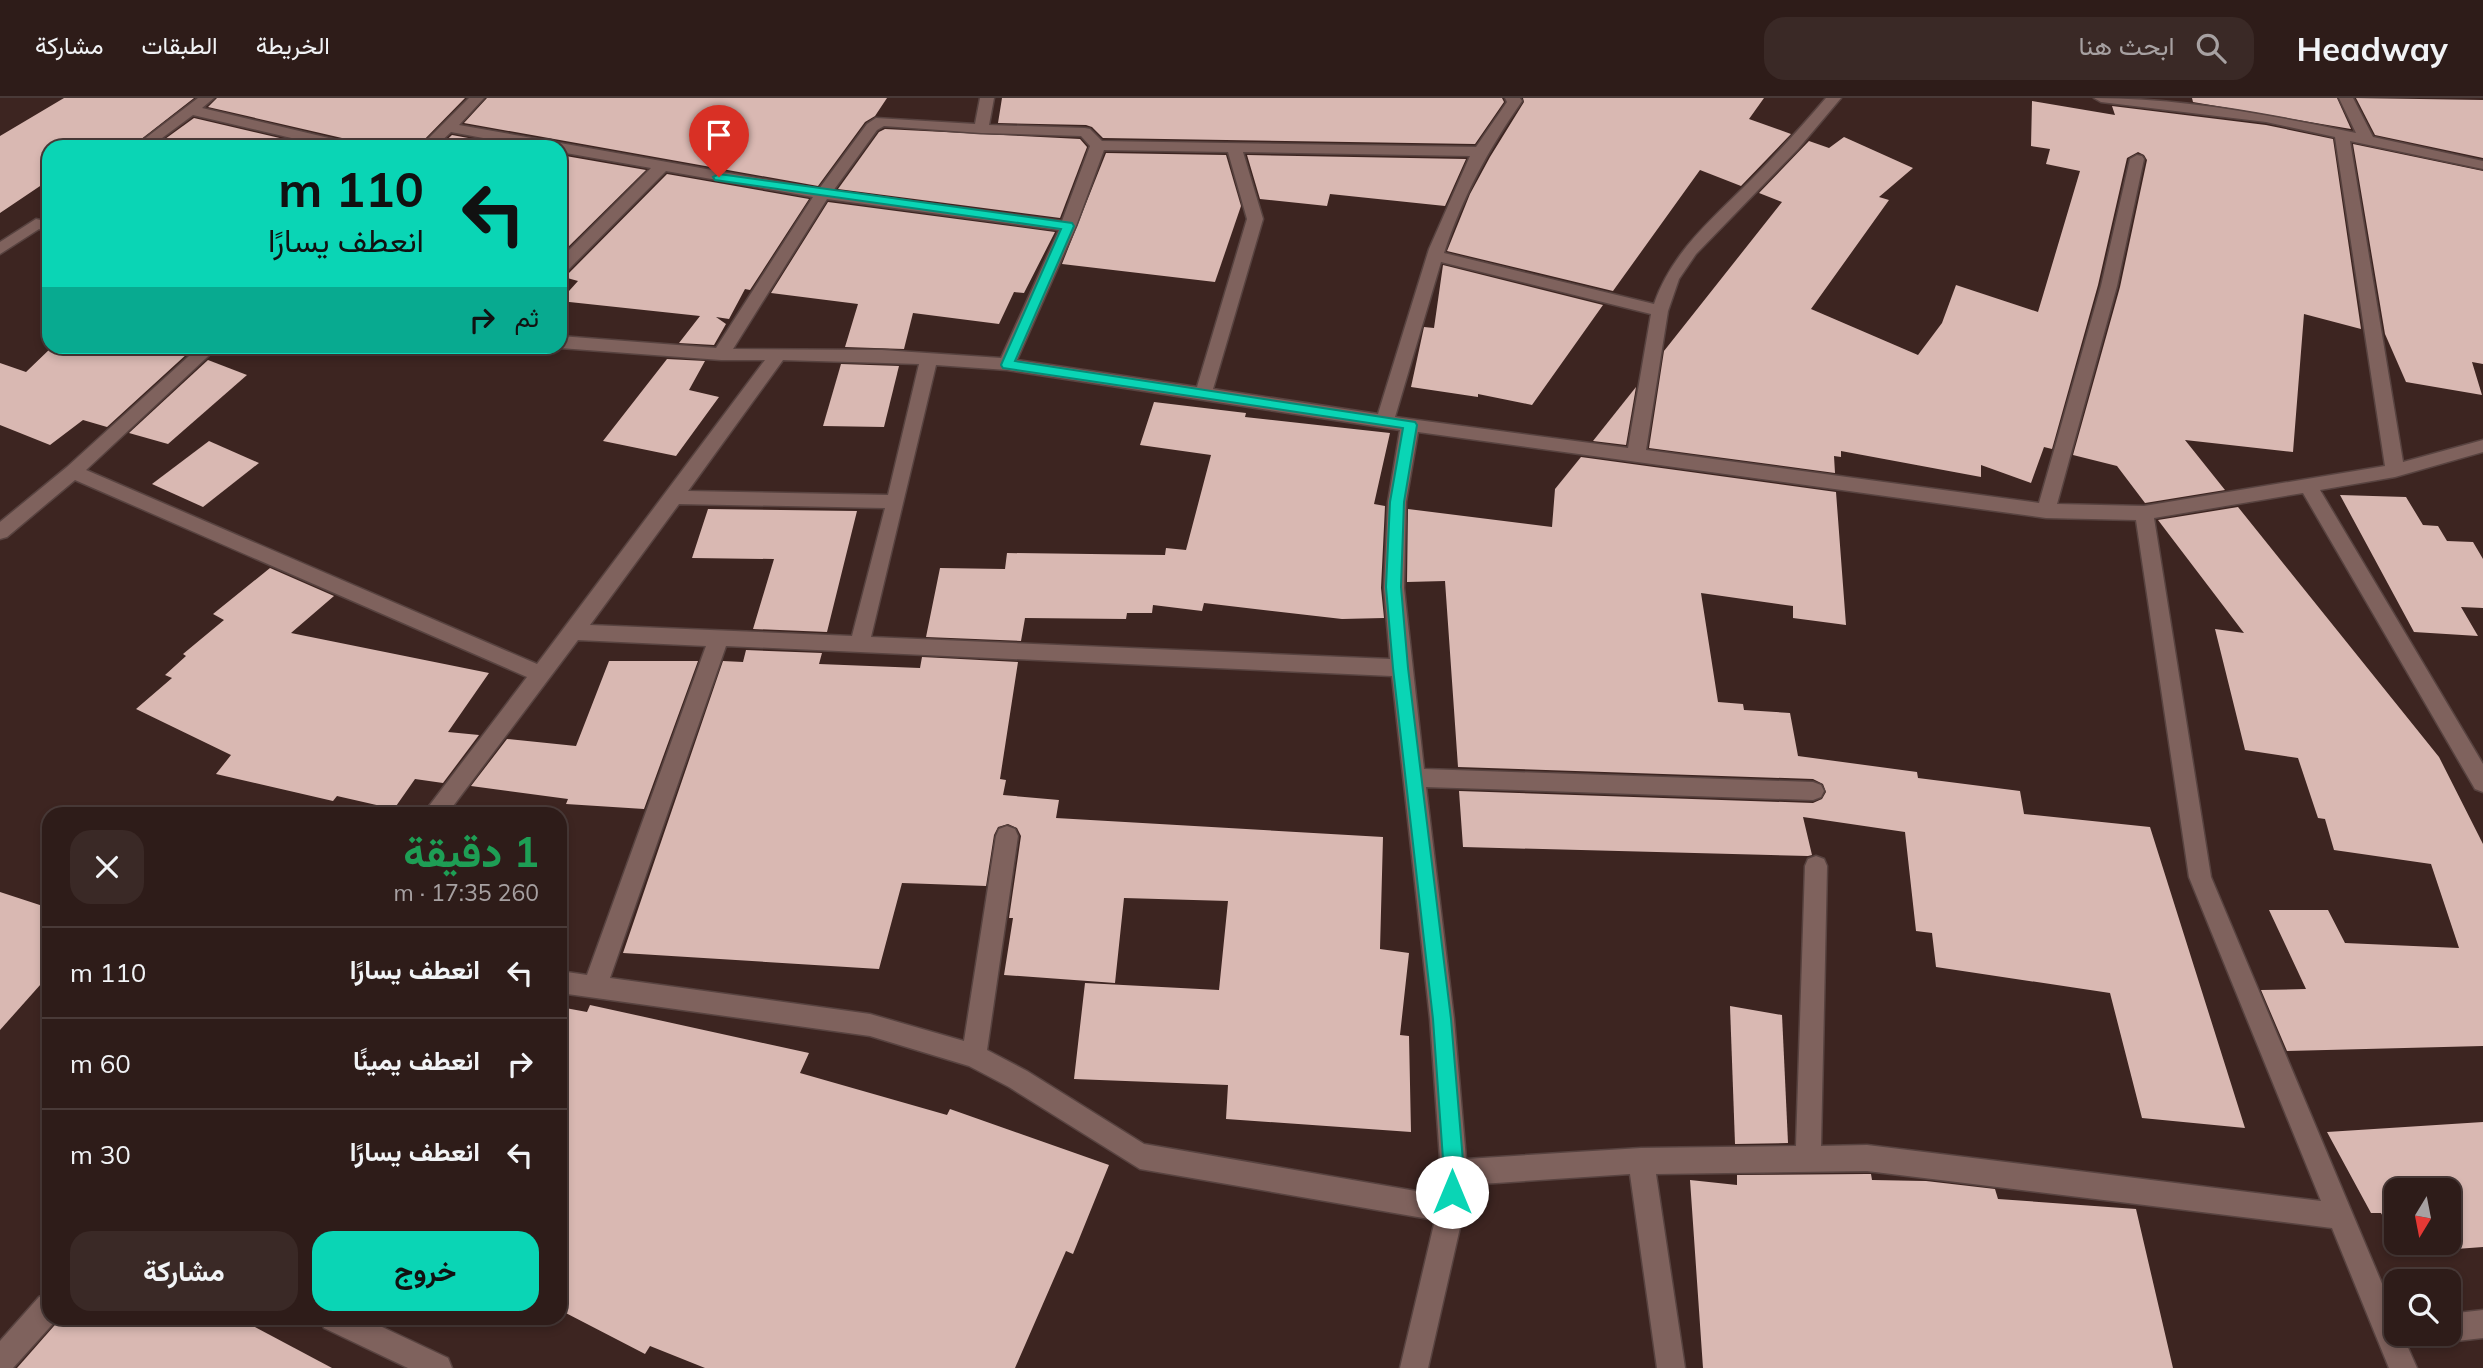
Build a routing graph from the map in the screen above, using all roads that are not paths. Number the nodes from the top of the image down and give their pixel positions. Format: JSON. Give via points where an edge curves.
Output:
{"nodes":[{"id":1,"x":207,"y":98,"type":"edge"},
{"id":2,"x":477,"y":98,"type":"edge"},
{"id":3,"x":987,"y":98,"type":"edge"},
{"id":4,"x":1512,"y":98,"type":"edge"},
{"id":5,"x":2101,"y":98,"type":"edge"},
{"id":6,"x":2346,"y":98,"type":"edge"},
{"id":7,"x":1828,"y":99,"type":"edge"},
{"id":8,"x":191,"y":110,"type":"junction"},
{"id":9,"x":448,"y":127,"type":"junction"},
{"id":10,"x":981,"y":129,"type":"junction"},
{"id":11,"x":2342,"y":134,"type":"junction"},
{"id":12,"x":150,"y":140,"type":"edge"},
{"id":13,"x":319,"y":140,"type":"edge"},
{"id":14,"x":434,"y":140,"type":"edge"},
{"id":15,"x":511,"y":140,"type":"edge"},
{"id":16,"x":2367,"y":140,"type":"junction"},
{"id":17,"x":1098,"y":145,"type":"junction"},
{"id":18,"x":1235,"y":149,"type":"junction"},
{"id":19,"x":567,"y":151,"type":"edge"},
{"id":20,"x":1480,"y":152,"type":"junction"},
{"id":21,"x":2137,"y":159,"type":"dead end"},
{"id":22,"x":2483,"y":165,"type":"edge"},
{"id":23,"x":661,"y":167,"type":"junction"},
{"id":24,"x":823,"y":194,"type":"junction"},
{"id":25,"x":42,"y":223,"type":"edge"},
{"id":26,"x":1068,"y":226,"type":"junction"},
{"id":27,"x":0,"y":249,"type":"edge"},
{"id":28,"x":1437,"y":256,"type":"junction"},
{"id":29,"x":567,"y":261,"type":"edge"},
{"id":30,"x":1660,"y":311,"type":"junction"},
{"id":31,"x":567,"y":343,"type":"edge"},
{"id":32,"x":202,"y":354,"type":"edge"},
{"id":33,"x":720,"y":354,"type":"junction"},
{"id":34,"x":776,"y":356,"type":"junction"},
{"id":35,"x":929,"y":359,"type":"junction"},
{"id":36,"x":1007,"y":365,"type":"junction"},
{"id":37,"x":1203,"y":392,"type":"junction"},
{"id":38,"x":1385,"y":421,"type":"junction"},
{"id":39,"x":1410,"y":425,"type":"junction"},
{"id":40,"x":2483,"y":446,"type":"edge"},
{"id":41,"x":1636,"y":456,"type":"junction"},
{"id":42,"x":2395,"y":471,"type":"junction"},
{"id":43,"x":74,"y":472,"type":"junction"},
{"id":44,"x":2308,"y":486,"type":"junction"},
{"id":45,"x":673,"y":497,"type":"junction"},
{"id":46,"x":896,"y":502,"type":"junction"},
{"id":47,"x":2046,"y":511,"type":"junction"},
{"id":48,"x":2144,"y":513,"type":"junction"},
{"id":49,"x":0,"y":532,"type":"edge"},
{"id":50,"x":574,"y":632,"type":"junction"},
{"id":51,"x":719,"y":638,"type":"junction"},
{"id":52,"x":860,"y":643,"type":"junction"},
{"id":53,"x":1401,"y":668,"type":"junction"},
{"id":54,"x":541,"y":674,"type":"junction"},
{"id":55,"x":2461,"y":748,"type":"junction"},
{"id":56,"x":2483,"y":748,"type":"edge"},
{"id":57,"x":1414,"y":778,"type":"junction"},
{"id":58,"x":2483,"y":783,"type":"edge"},
{"id":59,"x":1813,"y":791,"type":"dead end"},
{"id":60,"x":439,"y":807,"type":"edge"},
{"id":61,"x":1007,"y":836,"type":"dead end"},
{"id":62,"x":1816,"y":866,"type":"dead end"},
{"id":63,"x":567,"y":983,"type":"edge"},
{"id":64,"x":595,"y":986,"type":"junction"},
{"id":65,"x":974,"y":1056,"type":"junction"},
{"id":66,"x":1808,"y":1158,"type":"junction"},
{"id":67,"x":1641,"y":1161,"type":"junction"},
{"id":68,"x":1454,"y":1173,"type":"junction"},
{"id":69,"x":1451,"y":1210,"type":"junction"},
{"id":70,"x":2340,"y":1216,"type":"junction"},
{"id":71,"x":2384,"y":1308,"type":"edge"},
{"id":72,"x":42,"y":1315,"type":"edge"},
{"id":73,"x":2483,"y":1324,"type":"edge"},
{"id":74,"x":349,"y":1325,"type":"edge"},
{"id":75,"x":2461,"y":1327,"type":"edge"},
{"id":76,"x":2399,"y":1346,"type":"edge"},
{"id":77,"x":0,"y":1362,"type":"edge"},
{"id":78,"x":438,"y":1368,"type":"edge"},
{"id":79,"x":1414,"y":1368,"type":"edge"},
{"id":80,"x":1671,"y":1368,"type":"edge"},
{"id":81,"x":2403,"y":1368,"type":"edge"}],
"edges":[{"from":1,"to":8,"type":"street"},
{"from":2,"to":9,"type":"street"},
{"from":3,"to":10,"type":"street"},
{"from":4,"to":20,"type":"street","via":[[1515,101]]},
{"from":5,"to":11,"type":"street","via":[[2266,118]]},
{"from":6,"to":16,"type":"street"},
{"from":7,"to":30,"type":"street","via":[[1793,146],[1689,251],[1671,279]]},
{"from":8,"to":12,"type":"street"},
{"from":8,"to":13,"type":"street"},
{"from":9,"to":14,"type":"street"},
{"from":9,"to":15,"type":"street"},
{"from":10,"to":17,"type":"street","via":[[1085,132]]},
{"from":10,"to":24,"type":"street","via":[[881,121]]},
{"from":11,"to":16,"type":"street"},
{"from":11,"to":42,"type":"street"},
{"from":16,"to":22,"type":"street"},
{"from":17,"to":18,"type":"street"},
{"from":17,"to":26,"type":"street"},
{"from":18,"to":20,"type":"street"},
{"from":18,"to":37,"type":"street","via":[[1255,219]]},
{"from":19,"to":23,"type":"street"},
{"from":20,"to":28,"type":"street","via":[[1464,180]]},
{"from":21,"to":47,"type":"street","via":[[2109,286]]},
{"from":23,"to":24,"type":"street"},
{"from":23,"to":29,"type":"street"},
{"from":24,"to":26,"type":"street"},
{"from":24,"to":33,"type":"street"},
{"from":25,"to":27,"type":"street"},
{"from":26,"to":36,"type":"street"},
{"from":28,"to":30,"type":"street"},
{"from":28,"to":38,"type":"street"},
{"from":30,"to":41,"type":"street"},
{"from":31,"to":33,"type":"street"},
{"from":32,"to":43,"type":"street"},
{"from":33,"to":34,"type":"street"},
{"from":34,"to":35,"type":"street"},
{"from":34,"to":45,"type":"street"},
{"from":35,"to":36,"type":"street"},
{"from":35,"to":46,"type":"street"},
{"from":36,"to":37,"type":"street"},
{"from":37,"to":38,"type":"street"},
{"from":38,"to":39,"type":"street"},
{"from":39,"to":41,"type":"street"},
{"from":39,"to":53,"type":"street","via":[[1397,502],[1395,551]]},
{"from":40,"to":42,"type":"street"},
{"from":41,"to":47,"type":"street"},
{"from":42,"to":44,"type":"street"},
{"from":43,"to":49,"type":"street"},
{"from":43,"to":54,"type":"street"},
{"from":44,"to":48,"type":"street"},
{"from":44,"to":55,"type":"street"},
{"from":45,"to":46,"type":"street"},
{"from":45,"to":50,"type":"street"},
{"from":46,"to":52,"type":"street"},
{"from":47,"to":48,"type":"street"},
{"from":48,"to":70,"type":"street","via":[[2200,877]]},
{"from":50,"to":51,"type":"street"},
{"from":50,"to":54,"type":"street"},
{"from":51,"to":52,"type":"street"},
{"from":51,"to":64,"type":"street"},
{"from":52,"to":53,"type":"street"},
{"from":53,"to":57,"type":"street"},
{"from":54,"to":60,"type":"street"},
{"from":55,"to":56,"type":"street"},
{"from":55,"to":58,"type":"street"},
{"from":57,"to":59,"type":"street"},
{"from":57,"to":68,"type":"street","via":[[1442,1019]]},
{"from":61,"to":65,"type":"street"},
{"from":62,"to":66,"type":"street"},
{"from":63,"to":64,"type":"street"},
{"from":64,"to":65,"type":"street","via":[[870,1025]]},
{"from":65,"to":69,"type":"street","via":[[1140,1156]]},
{"from":66,"to":67,"type":"street"},
{"from":66,"to":70,"type":"street","via":[[1867,1158]]},
{"from":67,"to":68,"type":"street"},
{"from":67,"to":80,"type":"street"},
{"from":68,"to":69,"type":"street"},
{"from":69,"to":79,"type":"street"},
{"from":70,"to":71,"type":"street"},
{"from":72,"to":77,"type":"street"},
{"from":73,"to":75,"type":"street"},
{"from":74,"to":78,"type":"street"},
{"from":76,"to":81,"type":"street"}]}
